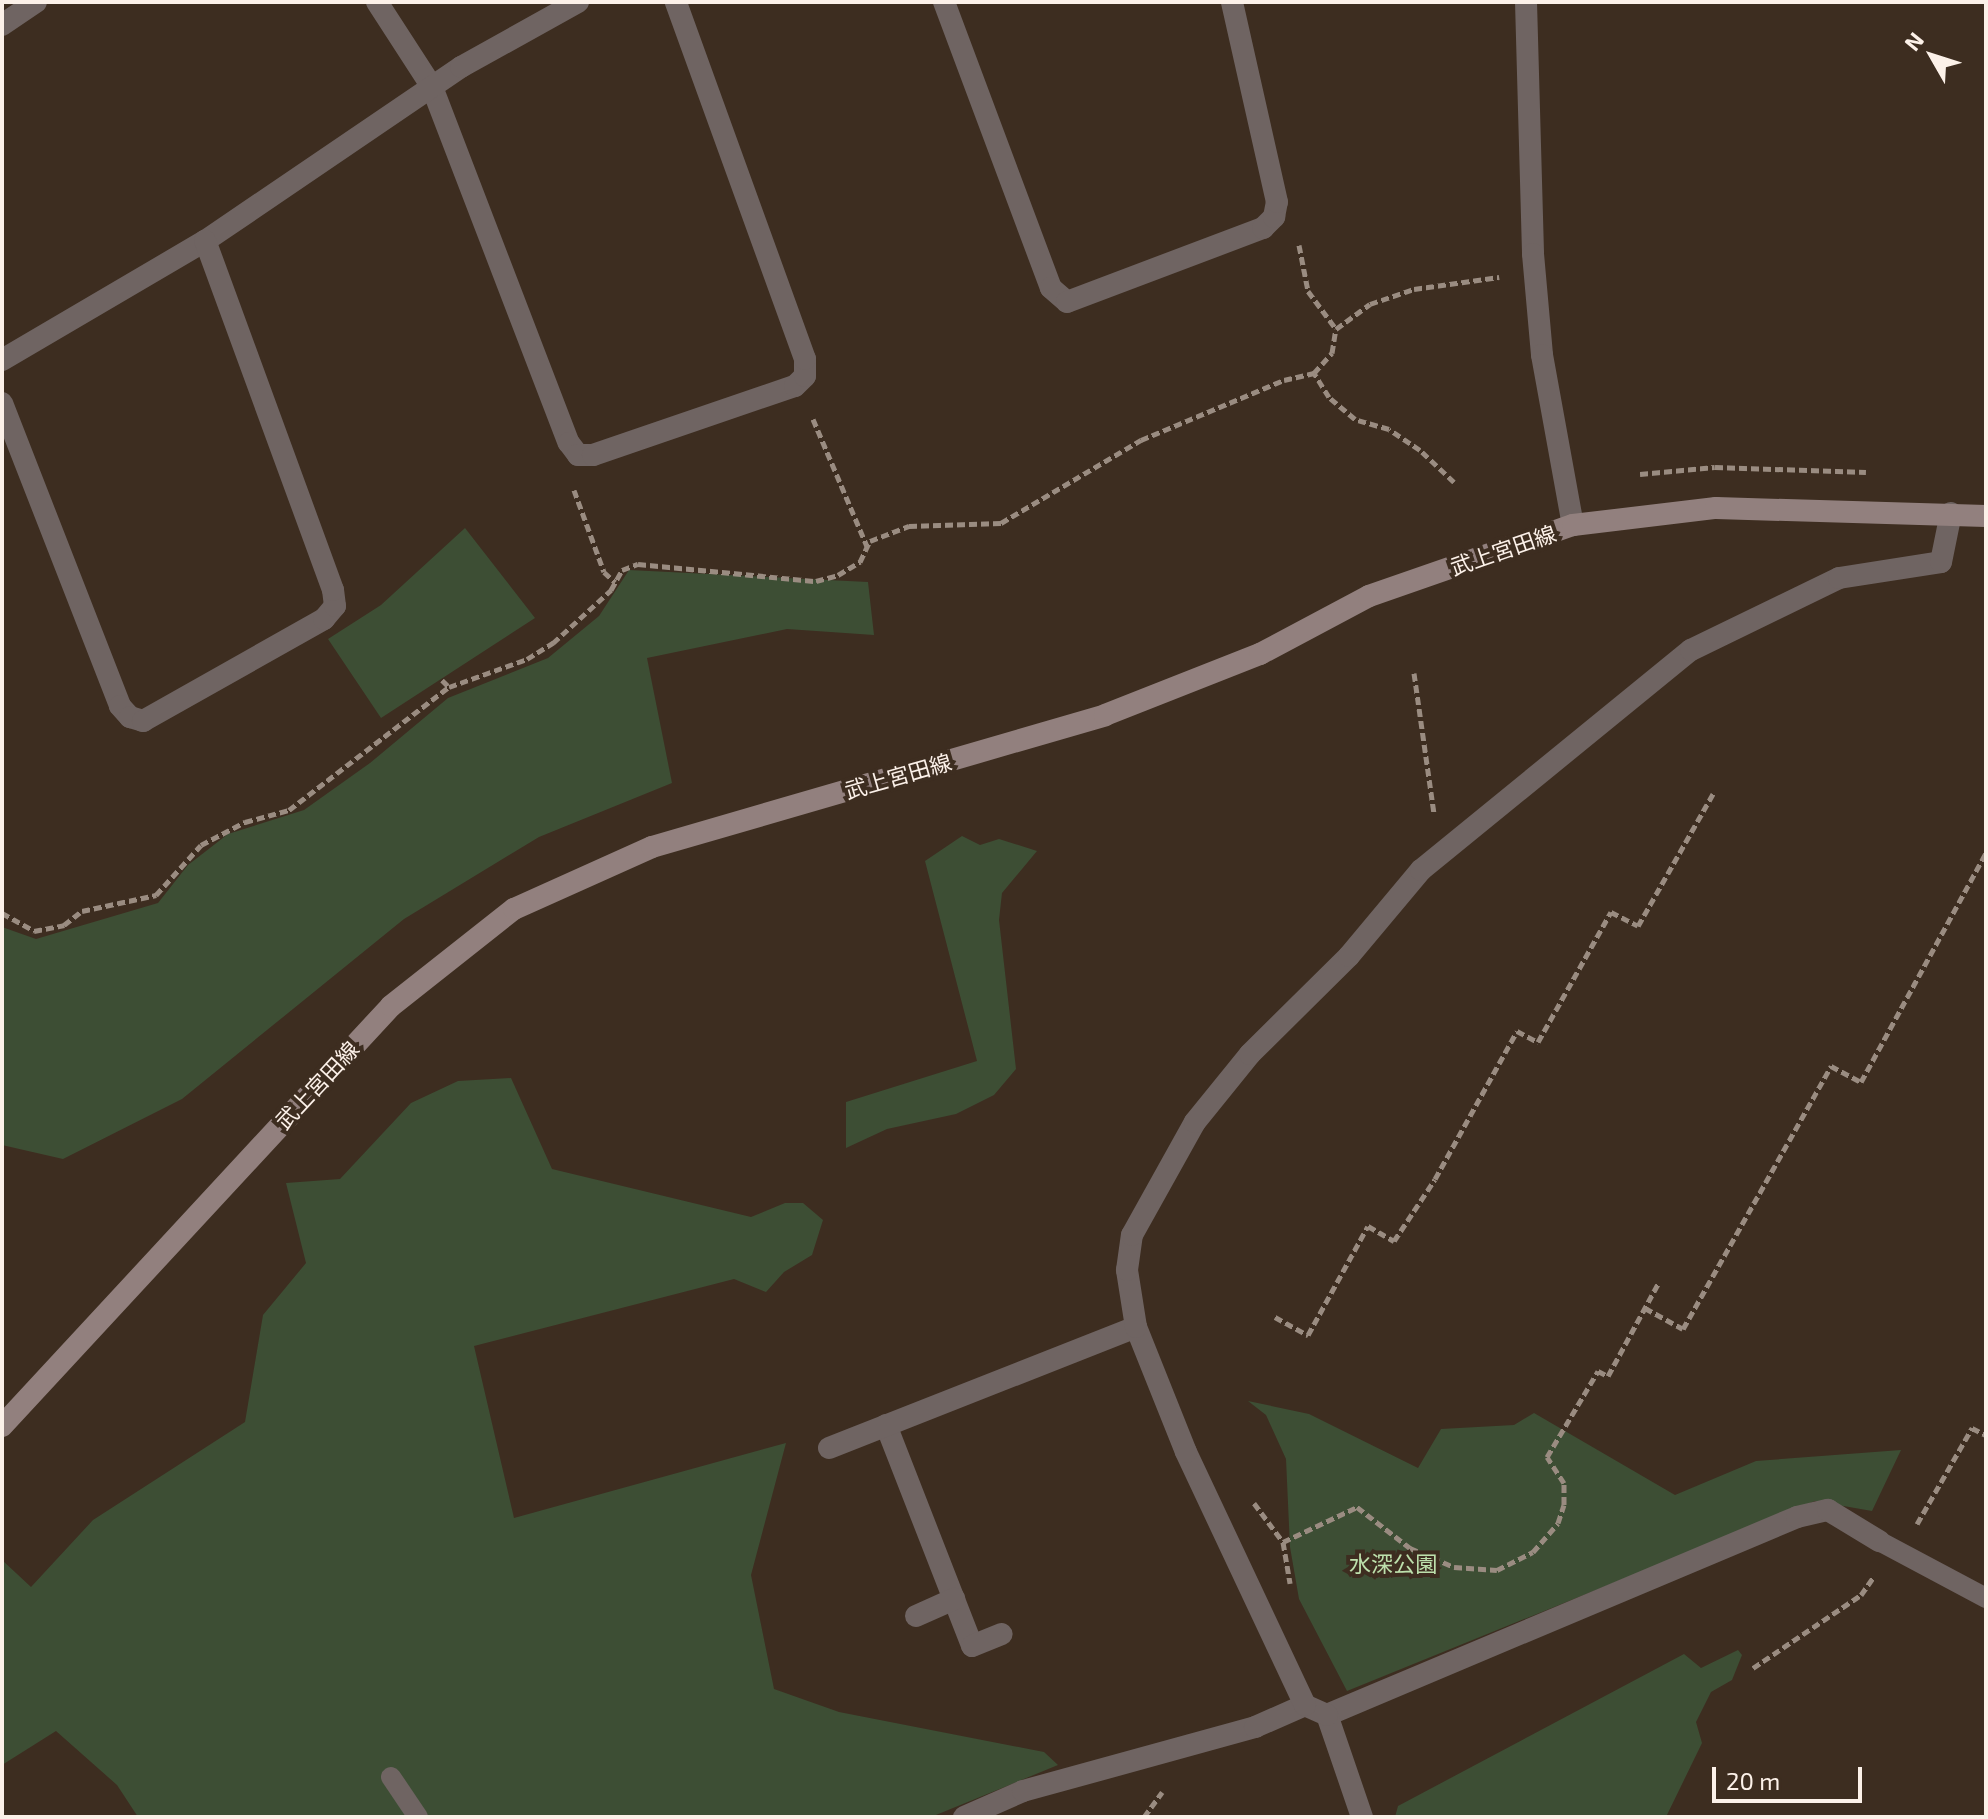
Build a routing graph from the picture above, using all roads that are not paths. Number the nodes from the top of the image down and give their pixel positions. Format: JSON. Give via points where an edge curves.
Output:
{"nodes":[{"id":1,"x":36,"y":2,"type":"edge"},
{"id":2,"x":377,"y":2,"type":"edge"},
{"id":3,"x":578,"y":2,"type":"edge"},
{"id":4,"x":676,"y":2,"type":"edge"},
{"id":5,"x":944,"y":2,"type":"edge"},
{"id":6,"x":1232,"y":2,"type":"edge"},
{"id":7,"x":1526,"y":2,"type":"edge"},
{"id":8,"x":2,"y":25,"type":"edge"},
{"id":9,"x":432,"y":87,"type":"junction"},
{"id":10,"x":205,"y":241,"type":"junction"},
{"id":11,"x":2,"y":360,"type":"edge"},
{"id":12,"x":2,"y":403,"type":"edge"},
{"id":13,"x":1951,"y":513,"type":"junction"},
{"id":14,"x":1986,"y":516,"type":"edge"},
{"id":15,"x":1573,"y":525,"type":"junction"},
{"id":16,"x":1136,"y":1327,"type":"junction"},
{"id":17,"x":886,"y":1425,"type":"junction"},
{"id":18,"x":2,"y":1426,"type":"edge"},
{"id":19,"x":829,"y":1448,"type":"dead end"},
{"id":20,"x":1890,"y":1547,"type":"joint"},
{"id":21,"x":1986,"y":1598,"type":"edge"},
{"id":22,"x":954,"y":1599,"type":"junction"},
{"id":23,"x":916,"y":1616,"type":"dead end"},
{"id":24,"x":1002,"y":1634,"type":"dead end"},
{"id":25,"x":1305,"y":1705,"type":"junction"},
{"id":26,"x":1327,"y":1715,"type":"junction"},
{"id":27,"x":391,"y":1777,"type":"dead end"},
{"id":28,"x":418,"y":1817,"type":"edge"},
{"id":29,"x":964,"y":1817,"type":"edge"},
{"id":30,"x":1362,"y":1817,"type":"edge"}],
"edges":[{"from":1,"to":8,"type":"street"},
{"from":2,"to":9,"type":"street"},
{"from":3,"to":9,"type":"street","via":[[527,27]]},
{"from":4,"to":9,"type":"street","via":[[805,359],[805,376],[799,383],[593,455],[578,455],[569,443]]},
{"from":5,"to":6,"type":"street","via":[[1051,288],[1060,300],[1074,301],[1263,228],[1274,217],[1276,206]]},
{"from":7,"to":15,"type":"street","via":[[1541,340]]},
{"from":9,"to":10,"type":"street"},
{"from":10,"to":11,"type":"street"},
{"from":10,"to":12,"type":"street","via":[[333,590],[335,606],[324,619],[143,721],[130,717],[120,706]]},
{"from":13,"to":14,"type":"main road","name":"武上宮田線"},
{"from":13,"to":15,"type":"main road","name":"武上宮田線","via":[[1716,508]]},
{"from":13,"to":16,"type":"street","via":[[1941,562],[1839,578],[1691,650],[1439,855],[1349,956],[1250,1054],[1195,1122],[1132,1235],[1127,1270]]},
{"from":15,"to":18,"type":"main road","name":"武上宮田線","via":[[1369,596],[1260,654],[1105,715],[652,847],[514,909],[391,1006]]},
{"from":16,"to":17,"type":"street"},
{"from":16,"to":25,"type":"street","via":[[1186,1452]]},
{"from":17,"to":19,"type":"street"},
{"from":17,"to":22,"type":"street"},
{"from":20,"to":21,"type":"lane"},
{"from":20,"to":26,"type":"street","via":[[1828,1510],[1797,1517]]},
{"from":22,"to":23,"type":"street"},
{"from":22,"to":24,"type":"street","via":[[972,1646]]},
{"from":25,"to":26,"type":"street"},
{"from":25,"to":29,"type":"street","via":[[1240,1732],[1023,1791]]},
{"from":26,"to":30,"type":"street"},
{"from":27,"to":28,"type":"lane"}]}
